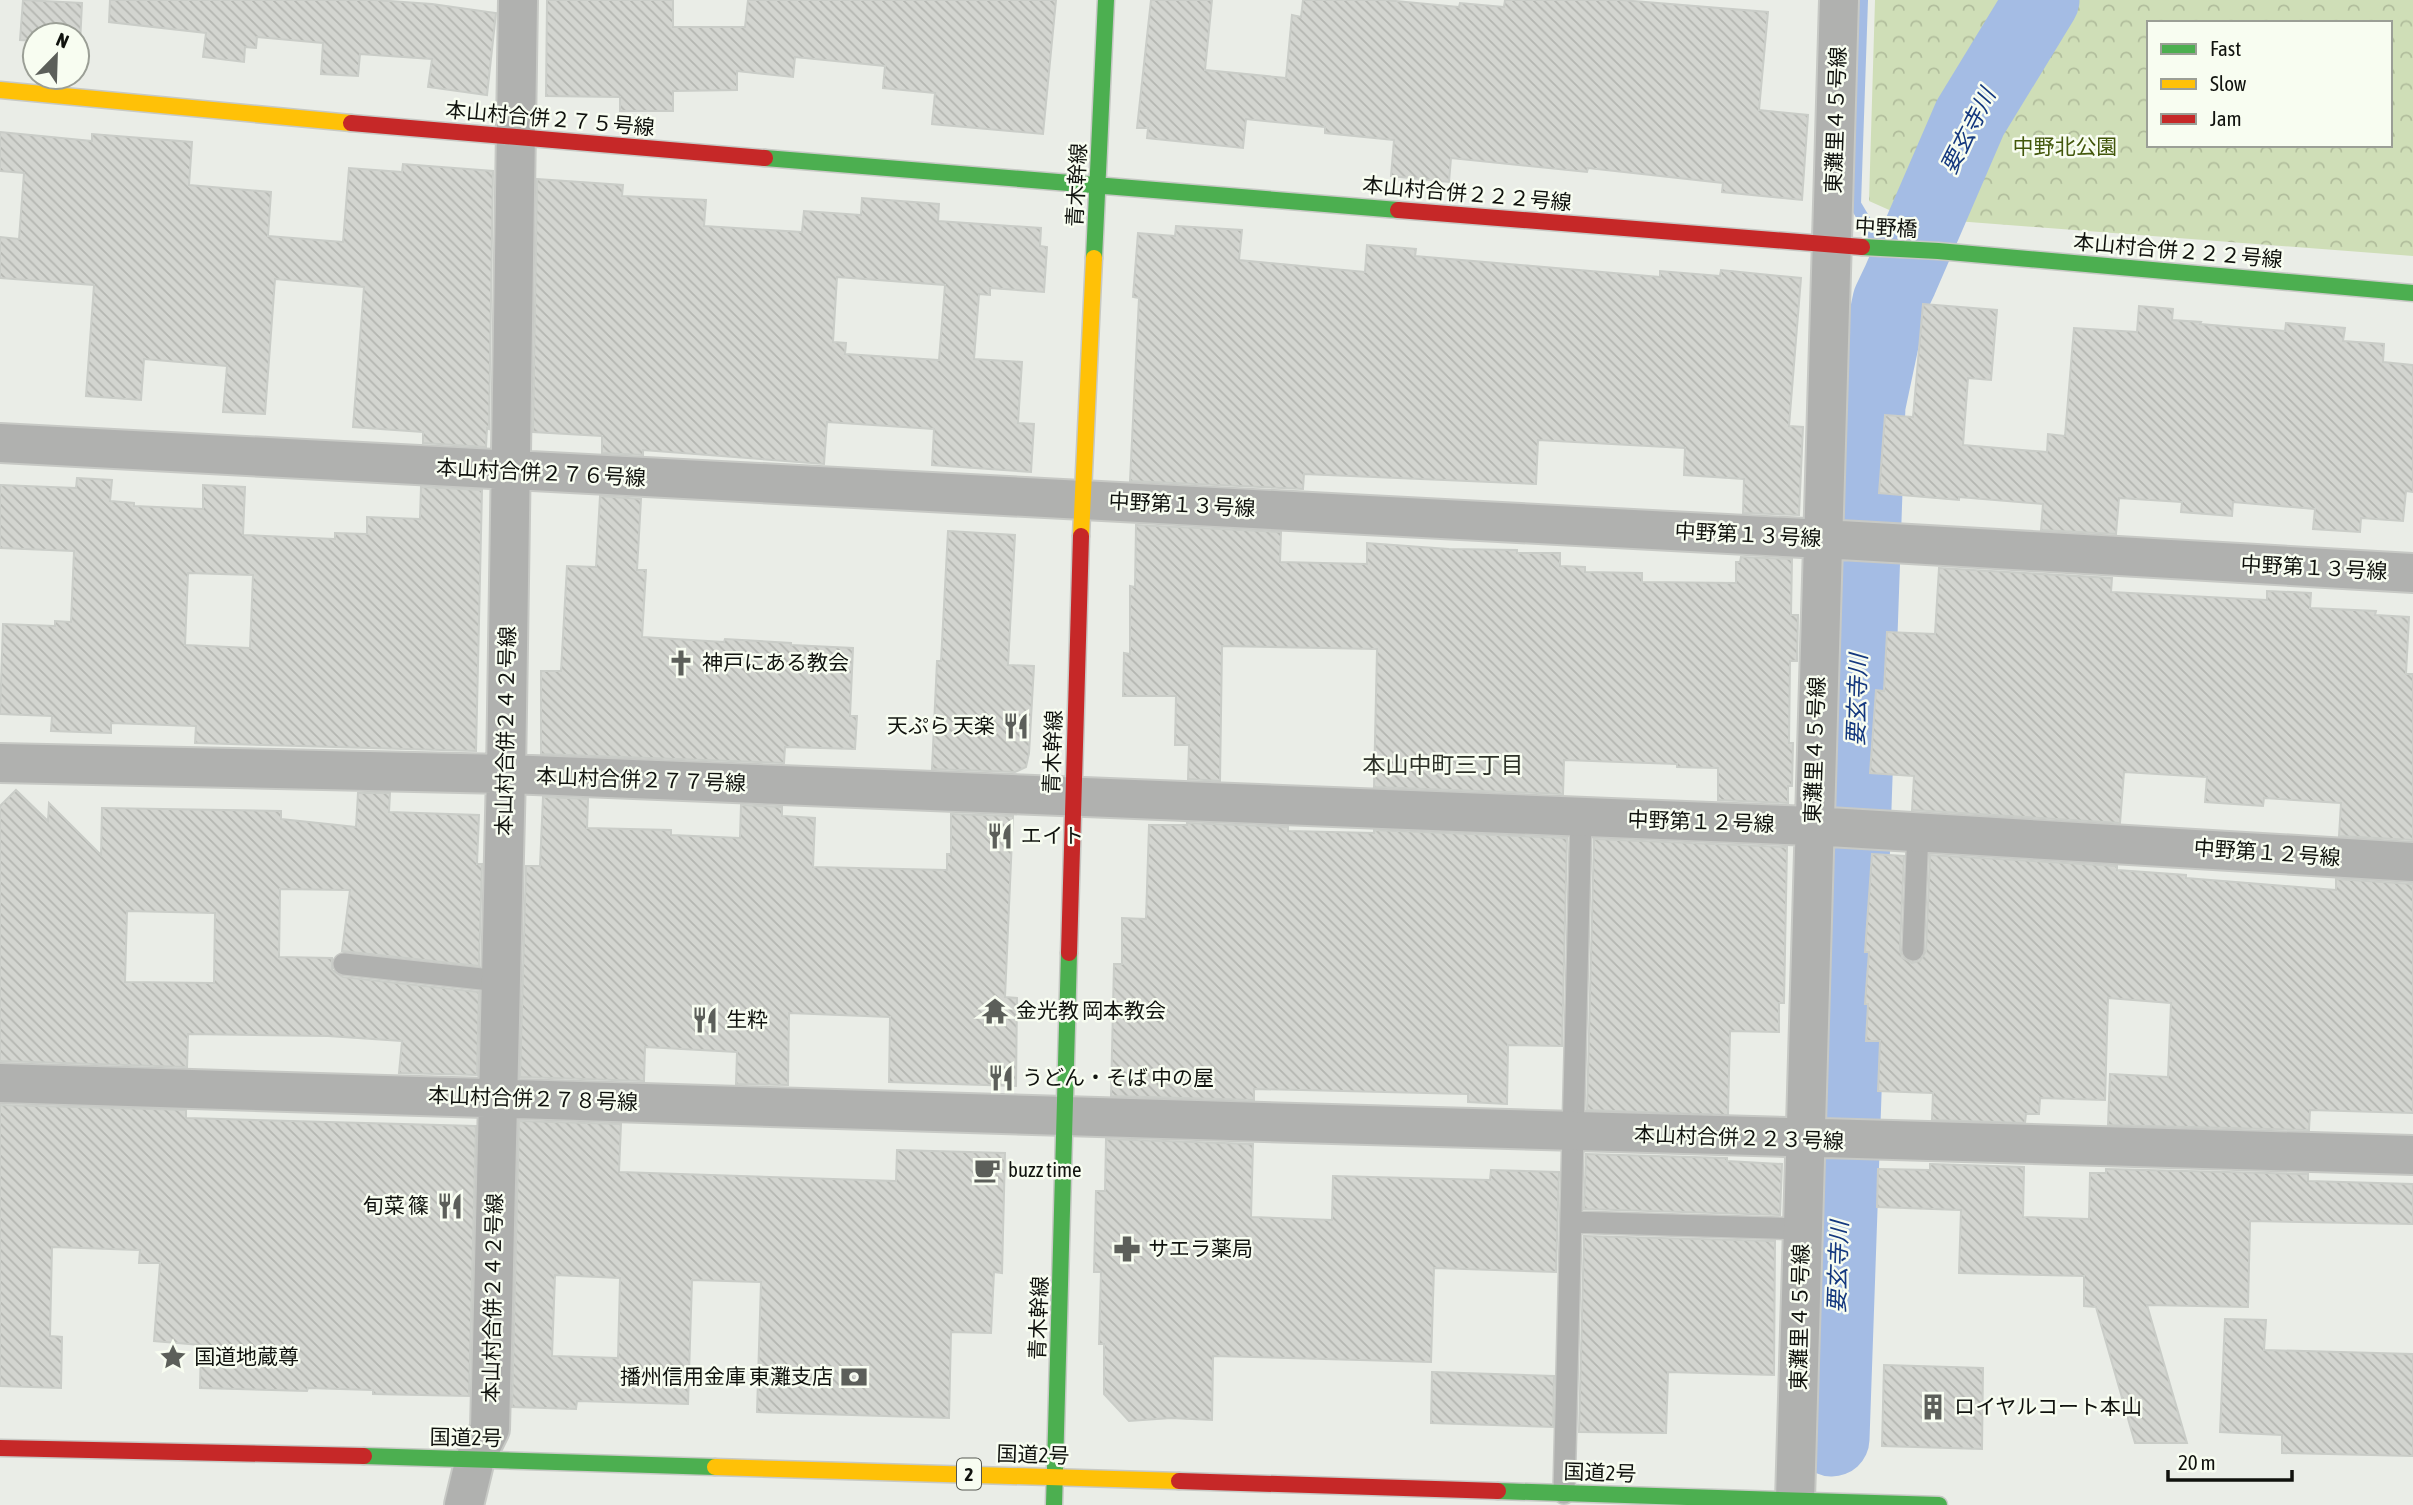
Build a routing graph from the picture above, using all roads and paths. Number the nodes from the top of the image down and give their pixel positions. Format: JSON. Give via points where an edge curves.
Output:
{"nodes":[{"id":1,"x":517,"y":0,"type":"edge"},
{"id":2,"x":1106,"y":0,"type":"edge"},
{"id":3,"x":1835,"y":0,"type":"edge"},
{"id":4,"x":0,"y":90,"type":"edge"},
{"id":5,"x":516,"y":138,"type":"junction"},
{"id":6,"x":1098,"y":184,"type":"junction"},
{"id":7,"x":1832,"y":246,"type":"junction"},
{"id":8,"x":1938,"y":251,"type":"joint"},
{"id":9,"x":2413,"y":293,"type":"edge"},
{"id":10,"x":0,"y":443,"type":"edge"},
{"id":11,"x":510,"y":471,"type":"junction"},
{"id":12,"x":1082,"y":500,"type":"junction"},
{"id":13,"x":1824,"y":539,"type":"junction"},
{"id":14,"x":2413,"y":573,"type":"edge"},
{"id":15,"x":0,"y":763,"type":"edge"},
{"id":16,"x":506,"y":774,"type":"junction"},
{"id":17,"x":1073,"y":797,"type":"junction"},
{"id":18,"x":1581,"y":817,"type":"junction"},
{"id":19,"x":1812,"y":826,"type":"junction"},
{"id":20,"x":1917,"y":831,"type":"junction"},
{"id":21,"x":2413,"y":862,"type":"edge"},
{"id":22,"x":1913,"y":950,"type":"dead end"},
{"id":23,"x":344,"y":964,"type":"dead end"},
{"id":24,"x":500,"y":981,"type":"junction"},
{"id":25,"x":0,"y":1083,"type":"edge"},
{"id":26,"x":496,"y":1097,"type":"junction"},
{"id":27,"x":1066,"y":1116,"type":"junction"},
{"id":28,"x":1574,"y":1132,"type":"junction"},
{"id":29,"x":1805,"y":1141,"type":"junction"},
{"id":30,"x":2413,"y":1156,"type":"edge"},
{"id":31,"x":1571,"y":1222,"type":"junction"},
{"id":32,"x":1802,"y":1229,"type":"junction"},
{"id":33,"x":0,"y":1448,"type":"edge"},
{"id":34,"x":475,"y":1459,"type":"junction"},
{"id":35,"x":1055,"y":1476,"type":"junction"},
{"id":36,"x":1564,"y":1493,"type":"junction"},
{"id":37,"x":1796,"y":1500,"type":"junction"},
{"id":38,"x":464,"y":1505,"type":"edge"},
{"id":39,"x":1054,"y":1505,"type":"edge"},
{"id":40,"x":1938,"y":1505,"type":"edge"}],
"edges":[{"from":1,"to":5,"type":"street","name":"本山村合併２４２号線"},
{"from":2,"to":6,"type":"main road","name":"青木幹線"},
{"from":3,"to":7,"type":"street","name":"東灘里４５号線"},
{"from":4,"to":5,"type":"main road","name":"本山村合併２７５号線"},
{"from":5,"to":6,"type":"main road","name":"本山村合併２７５号線"},
{"from":5,"to":11,"type":"street","name":"本山村合併２４２号線"},
{"from":6,"to":7,"type":"main road","name":"本山村合併２２２号線"},
{"from":6,"to":12,"type":"main road","name":"青木幹線"},
{"from":7,"to":8,"type":"main road","name":"中野橋"},
{"from":7,"to":13,"type":"street","name":"東灘里４５号線"},
{"from":8,"to":9,"type":"main road","name":"本山村合併２２２号線"},
{"from":10,"to":11,"type":"street","name":"本山村合併２７６号線"},
{"from":11,"to":12,"type":"street","name":"本山村合併２７６号線"},
{"from":11,"to":16,"type":"street","name":"本山村合併２４２号線"},
{"from":12,"to":13,"type":"street","name":"中野第１３号線"},
{"from":12,"to":17,"type":"main road","name":"青木幹線"},
{"from":13,"to":14,"type":"street","name":"中野第１３号線"},
{"from":13,"to":19,"type":"street","name":"東灘里４５号線"},
{"from":15,"to":16,"type":"street","name":"本山村合併２７７号線"},
{"from":16,"to":17,"type":"street","name":"本山村合併２７７号線"},
{"from":16,"to":24,"type":"street","name":"本山村合併２４２号線"},
{"from":17,"to":18,"type":"street","name":"中野第１２号線"},
{"from":17,"to":27,"type":"main road","name":"青木幹線"},
{"from":18,"to":19,"type":"street","name":"中野第１２号線"},
{"from":18,"to":28,"type":"lane"},
{"from":19,"to":20,"type":"street","name":"中野第１２号線"},
{"from":19,"to":29,"type":"street","name":"東灘里４５号線"},
{"from":20,"to":21,"type":"street","name":"中野第１２号線"},
{"from":20,"to":22,"type":"lane"},
{"from":23,"to":24,"type":"lane"},
{"from":24,"to":26,"type":"street","name":"本山村合併２４２号線"},
{"from":25,"to":26,"type":"street","name":"本山村合併２７８号線"},
{"from":26,"to":27,"type":"street","name":"本山村合併２７８号線"},
{"from":26,"to":34,"type":"street","name":"本山村合併２４２号線","via":[[490,1429]]},
{"from":27,"to":28,"type":"street","name":"本山村合併２２３号線"},
{"from":27,"to":35,"type":"main road","name":"青木幹線"},
{"from":28,"to":29,"type":"street","name":"本山村合併２２３号線"},
{"from":28,"to":31,"type":"lane"},
{"from":29,"to":30,"type":"street","name":"本山村合併２２３号線"},
{"from":29,"to":32,"type":"street","name":"東灘里４５号線"},
{"from":31,"to":32,"type":"lane"},
{"from":31,"to":36,"type":"lane"},
{"from":32,"to":37,"type":"street","name":"東灘里４５号線"},
{"from":33,"to":34,"type":"main road","name":"国道2号","number":"2"},
{"from":34,"to":35,"type":"main road","name":"国道2号","number":"2"},
{"from":34,"to":38,"type":"street","name":"本山村合併２４２号線"},
{"from":35,"to":36,"type":"main road","name":"国道2号","number":"2"},
{"from":35,"to":39,"type":"main road","name":"青木幹線"},
{"from":36,"to":37,"type":"main road","name":"国道2号","number":"2"},
{"from":37,"to":40,"type":"main road","name":"国道2号","number":"2"}]}
